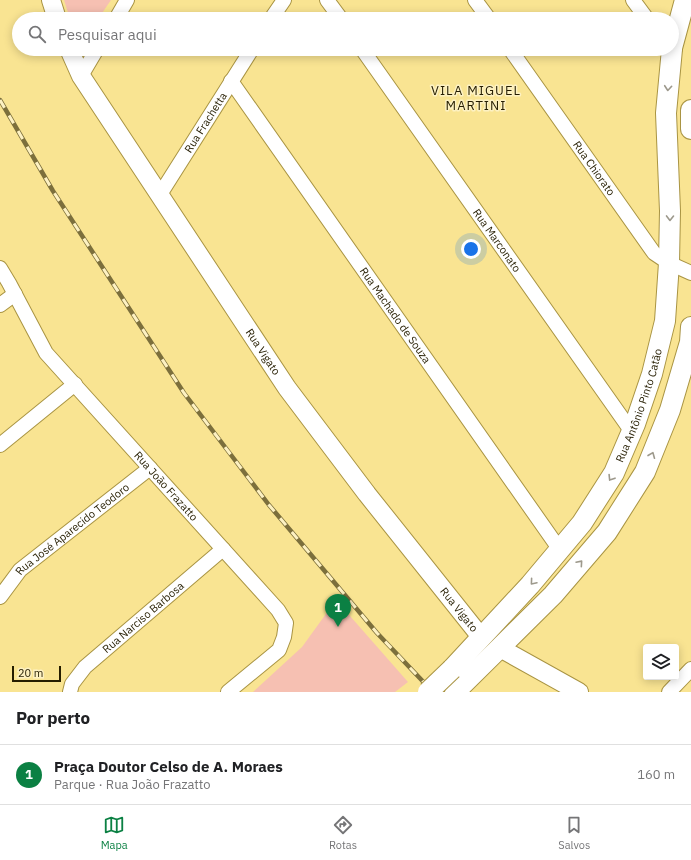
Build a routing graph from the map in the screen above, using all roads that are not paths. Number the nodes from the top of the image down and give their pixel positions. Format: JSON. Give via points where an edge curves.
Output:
{"nodes":[{"id":1,"x":51,"y":0,"type":"edge"},
{"id":2,"x":127,"y":0,"type":"edge"},
{"id":3,"x":284,"y":0,"type":"edge"},
{"id":4,"x":327,"y":0,"type":"edge"},
{"id":5,"x":476,"y":0,"type":"edge"},
{"id":6,"x":685,"y":0,"type":"edge"},
{"id":7,"x":636,"y":2,"type":"edge"},
{"id":8,"x":55,"y":12,"type":"edge"},
{"id":9,"x":120,"y":12,"type":"edge"},
{"id":10,"x":276,"y":12,"type":"edge"},
{"id":11,"x":336,"y":12,"type":"edge"},
{"id":12,"x":484,"y":12,"type":"edge"},
{"id":13,"x":642,"y":12,"type":"edge"},
{"id":14,"x":679,"y":21,"type":"edge"},
{"id":15,"x":72,"y":56,"type":"edge"},
{"id":16,"x":93,"y":56,"type":"edge"},
{"id":17,"x":247,"y":56,"type":"edge"},
{"id":18,"x":367,"y":56,"type":"edge"},
{"id":19,"x":515,"y":56,"type":"edge"},
{"id":20,"x":670,"y":56,"type":"edge"},
{"id":21,"x":80,"y":76,"type":"junction"},
{"id":22,"x":231,"y":81,"type":"junction"},
{"id":23,"x":691,"y":110,"type":"edge"},
{"id":24,"x":691,"y":129,"type":"edge"},
{"id":25,"x":159,"y":196,"type":"junction"},
{"id":26,"x":669,"y":263,"type":"junction"},
{"id":27,"x":0,"y":268,"type":"edge"},
{"id":28,"x":691,"y":273,"type":"edge"},
{"id":29,"x":15,"y":294,"type":"junction"},
{"id":30,"x":0,"y":305,"type":"edge"},
{"id":31,"x":691,"y":337,"type":"edge"},
{"id":32,"x":75,"y":384,"type":"junction"},
{"id":33,"x":632,"y":432,"type":"junction"},
{"id":34,"x":0,"y":445,"type":"edge"},
{"id":35,"x":150,"y":468,"type":"junction"},
{"id":36,"x":223,"y":549,"type":"junction"},
{"id":37,"x":560,"y":550,"type":"junction"},
{"id":38,"x":0,"y":597,"type":"edge"},
{"id":39,"x":482,"y":637,"type":"junction"},
{"id":40,"x":500,"y":648,"type":"junction"},
{"id":41,"x":691,"y":669,"type":"edge"},
{"id":42,"x":458,"y":681,"type":"edge"},
{"id":43,"x":70,"y":692,"type":"edge"},
{"id":44,"x":228,"y":692,"type":"edge"},
{"id":45,"x":428,"y":692,"type":"edge"},
{"id":46,"x":579,"y":692,"type":"edge"},
{"id":47,"x":669,"y":692,"type":"edge"}],
"edges":[{"from":1,"to":8,"type":"street"},
{"from":2,"to":9,"type":"street"},
{"from":3,"to":10,"type":"street"},
{"from":4,"to":11,"type":"street"},
{"from":5,"to":12,"type":"street"},
{"from":6,"to":14,"type":"main road","name":"Rua Antônio Pinto Catão"},
{"from":7,"to":13,"type":"street"},
{"from":15,"to":21,"type":"street","name":"Rua Vigato"},
{"from":16,"to":21,"type":"street"},
{"from":17,"to":22,"type":"street","name":"Rua Frachetta"},
{"from":18,"to":33,"type":"street","name":"Rua Marconato"},
{"from":19,"to":26,"type":"street","name":"Rua Chiorato","via":[[654,253]]},
{"from":20,"to":26,"type":"main road","name":"Rua Antônio Pinto Catão","one_way":true,"via":[[666,113],[670,211]]},
{"from":21,"to":25,"type":"street","name":"Rua Vigato"},
{"from":22,"to":25,"type":"street","name":"Rua Frachetta"},
{"from":22,"to":37,"type":"street","name":"Rua Machado de Souza"},
{"from":23,"to":24,"type":"main road"},
{"from":25,"to":39,"type":"street","name":"Rua Vigato","via":[[287,388],[367,494]]},
{"from":26,"to":28,"type":"street","name":"Rua Chiorato"},
{"from":26,"to":33,"type":"main road","name":"Rua Antônio Pinto Catão","via":[[665,321],[652,374]]},
{"from":27,"to":29,"type":"street","name":"Rua João Frazatto"},
{"from":29,"to":30,"type":"street"},
{"from":29,"to":32,"type":"street","name":"Rua João Frazatto","via":[[46,352]]},
{"from":40,"to":31,"type":"main road","name":"Rua Antônio Pinto Catão","one_way":true,"via":[[553,596],[607,532],[645,472],[670,410]]},
{"from":32,"to":34,"type":"street"},
{"from":32,"to":35,"type":"street","name":"Rua João Frazatto"},
{"from":33,"to":37,"type":"main road","name":"Rua Antônio Pinto Catão","one_way":true,"via":[[614,473],[582,523]]},
{"from":35,"to":36,"type":"street","name":"Rua João Frazatto"},
{"from":35,"to":38,"type":"street","name":"Rua José Aparecido Teodoro","via":[[20,570]]},
{"from":36,"to":43,"type":"street","name":"Rua Narciso Barbosa","via":[[85,667],[72,684]]},
{"from":36,"to":44,"type":"street","name":"Rua João Frazatto","via":[[278,610],[286,623],[284,637],[278,650]]},
{"from":37,"to":39,"type":"main road","name":"Rua Antônio Pinto Catão","one_way":true},
{"from":39,"to":42,"type":"main road","name":"Rua Antônio Pinto Catão"},
{"from":40,"to":42,"type":"main road","name":"Rua Antônio Pinto Catão"},
{"from":40,"to":46,"type":"street"},
{"from":41,"to":47,"type":"street"},
{"from":42,"to":45,"type":"main road","name":"Rua Antônio Pinto Catão","bridge":true}]}
